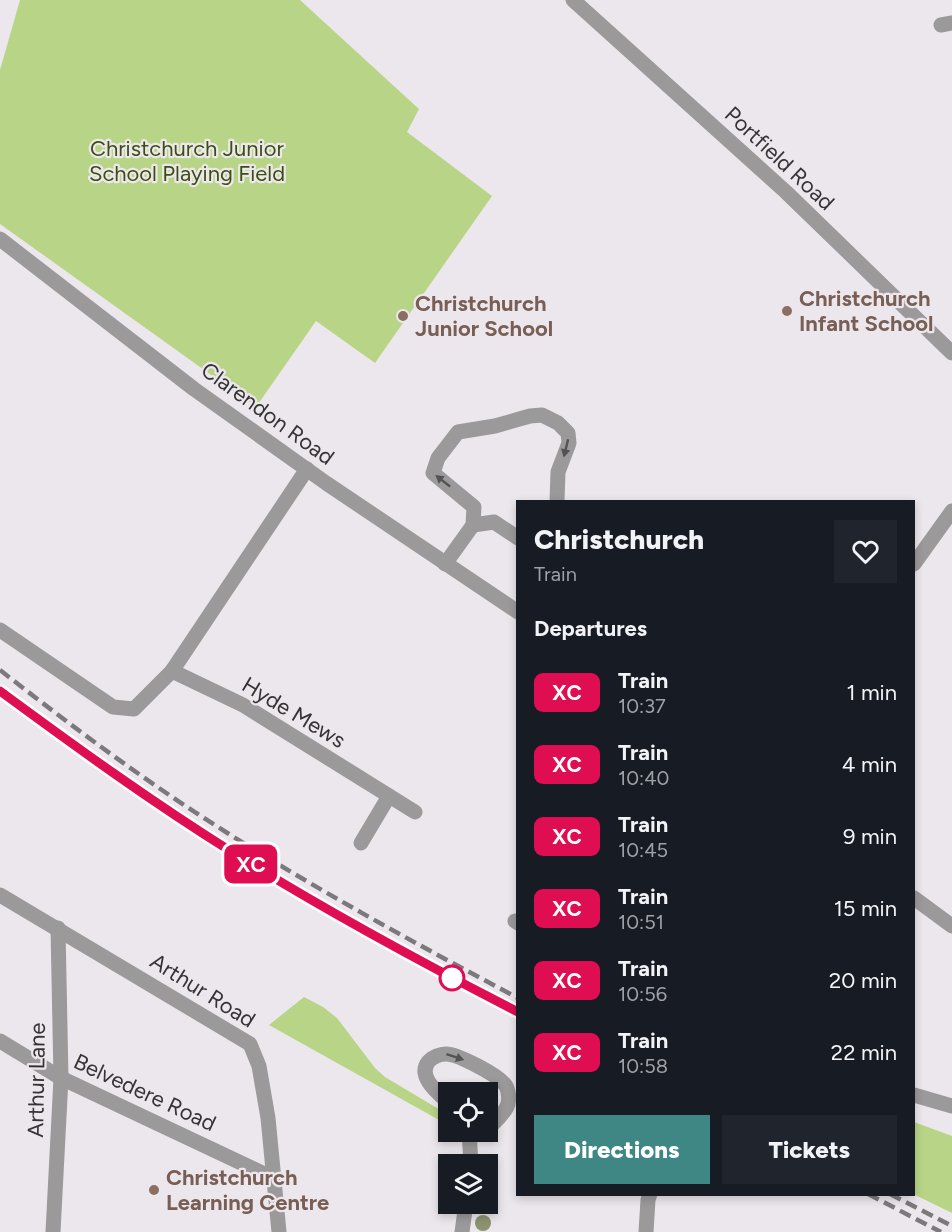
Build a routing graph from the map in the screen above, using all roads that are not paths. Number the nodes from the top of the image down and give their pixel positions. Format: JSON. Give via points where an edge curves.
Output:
{"nodes":[{"id":1,"x":573,"y":0,"type":"edge"},
{"id":2,"x":0,"y":239,"type":"edge"},
{"id":3,"x":952,"y":353,"type":"edge"},
{"id":4,"x":307,"y":469,"type":"junction"},
{"id":5,"x":557,"y":500,"type":"edge"},
{"id":6,"x":952,"y":511,"type":"edge"},
{"id":7,"x":473,"y":525,"type":"junction"},
{"id":8,"x":516,"y":537,"type":"edge"},
{"id":9,"x":915,"y":563,"type":"edge"},
{"id":10,"x":445,"y":564,"type":"junction"},
{"id":11,"x":516,"y":611,"type":"edge"},
{"id":12,"x":0,"y":630,"type":"edge"},
{"id":13,"x":172,"y":670,"type":"junction"},
{"id":14,"x":389,"y":796,"type":"junction"},
{"id":15,"x":415,"y":812,"type":"dead end"},
{"id":16,"x":362,"y":843,"type":"dead end"},
{"id":17,"x":0,"y":895,"type":"edge"},
{"id":18,"x":915,"y":899,"type":"edge"},
{"id":19,"x":952,"y":926,"type":"edge"},
{"id":20,"x":58,"y":928,"type":"junction"},
{"id":21,"x":0,"y":1041,"type":"edge"},
{"id":22,"x":61,"y":1078,"type":"junction"},
{"id":23,"x":438,"y":1093,"type":"edge"},
{"id":24,"x":915,"y":1095,"type":"edge"},
{"id":25,"x":952,"y":1106,"type":"edge"},
{"id":26,"x":498,"y":1117,"type":"edge"},
{"id":27,"x":273,"y":1178,"type":"junction"},
{"id":28,"x":649,"y":1196,"type":"edge"},
{"id":29,"x":464,"y":1214,"type":"edge"},
{"id":30,"x":53,"y":1232,"type":"edge"},
{"id":31,"x":279,"y":1232,"type":"edge"},
{"id":32,"x":462,"y":1232,"type":"edge"},
{"id":33,"x":646,"y":1232,"type":"edge"}],
"edges":[{"from":1,"to":3,"type":"street","name":"Portfield Road","via":[[786,192]]},
{"from":2,"to":4,"type":"street","name":"Clarendon Road"},
{"from":4,"to":10,"type":"street","name":"Clarendon Road"},
{"from":4,"to":13,"type":"street"},
{"from":7,"to":5,"type":"street","one_way":true,"via":[[474,507],[433,473],[438,459],[459,432],[530,416],[542,415],[558,423],[567,433],[569,443],[558,472]]},
{"from":6,"to":9,"type":"street"},
{"from":7,"to":8,"type":"street","via":[[494,522]]},
{"from":7,"to":10,"type":"street"},
{"from":10,"to":11,"type":"street","name":"Clarendon Road"},
{"from":12,"to":13,"type":"street","via":[[113,707],[134,709]]},
{"from":13,"to":14,"type":"street","name":"Hyde Mews","via":[[243,705]]},
{"from":14,"to":15,"type":"street","name":"Hyde Mews"},
{"from":14,"to":16,"type":"street"},
{"from":17,"to":20,"type":"street","name":"Arthur Road"},
{"from":18,"to":19,"type":"street"},
{"from":20,"to":22,"type":"street","name":"Arthur Lane"},
{"from":20,"to":27,"type":"street","name":"Arthur Road","via":[[250,1044],[259,1066]]},
{"from":21,"to":22,"type":"street","name":"Belvedere Road"},
{"from":22,"to":27,"type":"street","name":"Belvedere Road"},
{"from":22,"to":30,"type":"street","name":"Arthur Lane"},
{"from":23,"to":26,"type":"street","one_way":true,"via":[[426,1077],[428,1062],[446,1054],[458,1057],[507,1087],[507,1107]]},
{"from":24,"to":25,"type":"street"},
{"from":27,"to":31,"type":"street","name":"Arthur Road"},
{"from":28,"to":33,"type":"street"},
{"from":29,"to":32,"type":"street"}]}
